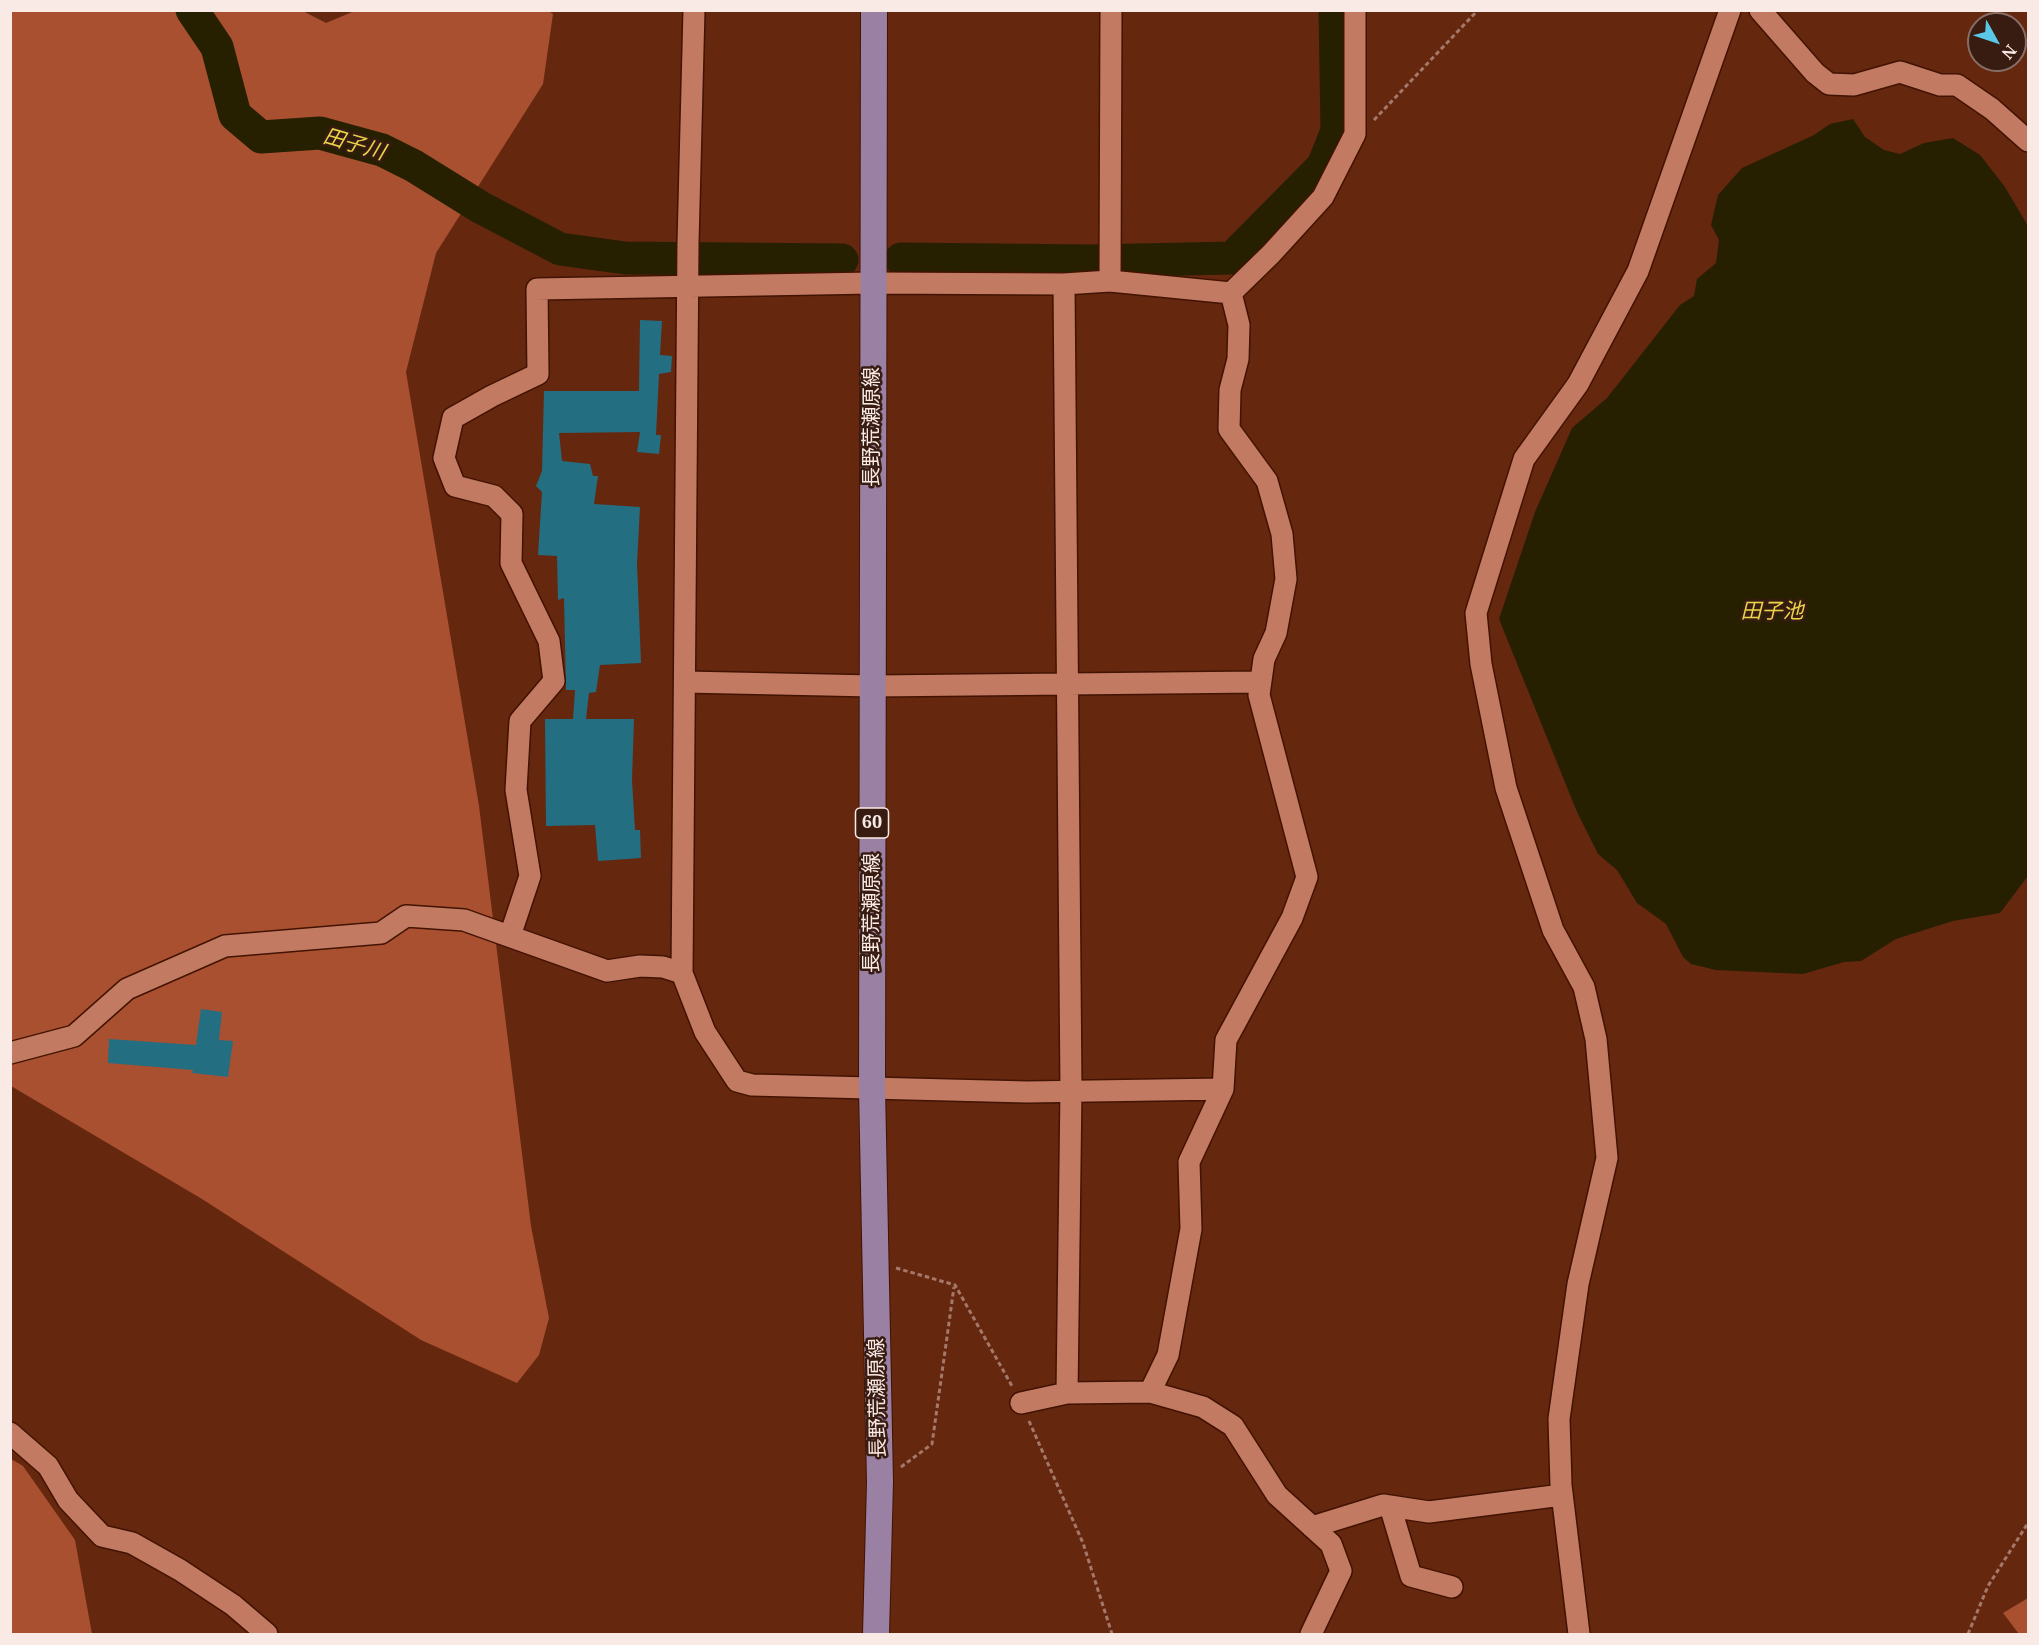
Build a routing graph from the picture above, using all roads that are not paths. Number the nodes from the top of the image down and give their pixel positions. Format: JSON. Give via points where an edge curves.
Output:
{"nodes":[{"id":1,"x":694,"y":10,"type":"edge"},
{"id":2,"x":874,"y":10,"type":"edge"},
{"id":3,"x":1111,"y":10,"type":"edge"},
{"id":4,"x":1355,"y":10,"type":"edge"},
{"id":5,"x":1730,"y":10,"type":"edge"},
{"id":6,"x":1760,"y":10,"type":"edge"},
{"id":7,"x":2028,"y":141,"type":"edge"},
{"id":8,"x":1110,"y":276,"type":"junction"},
{"id":9,"x":688,"y":280,"type":"junction"},
{"id":10,"x":872,"y":283,"type":"junction"},
{"id":11,"x":1064,"y":284,"type":"junction"},
{"id":12,"x":1230,"y":293,"type":"junction"},
{"id":13,"x":685,"y":682,"type":"junction"},
{"id":14,"x":1260,"y":682,"type":"junction"},
{"id":15,"x":1066,"y":683,"type":"junction"},
{"id":16,"x":873,"y":686,"type":"junction"},
{"id":17,"x":510,"y":936,"type":"junction"},
{"id":18,"x":682,"y":973,"type":"junction"},
{"id":19,"x":10,"y":1053,"type":"edge"},
{"id":20,"x":872,"y":1088,"type":"junction"},
{"id":21,"x":1071,"y":1089,"type":"junction"},
{"id":22,"x":1223,"y":1089,"type":"junction"},
{"id":23,"x":1150,"y":1392,"type":"junction"},
{"id":24,"x":1067,"y":1393,"type":"junction"},
{"id":25,"x":1021,"y":1403,"type":"dead end"},
{"id":26,"x":10,"y":1433,"type":"edge"},
{"id":27,"x":1562,"y":1495,"type":"junction"},
{"id":28,"x":1390,"y":1506,"type":"junction"},
{"id":29,"x":1312,"y":1527,"type":"junction"},
{"id":30,"x":1452,"y":1587,"type":"dead end"},
{"id":31,"x":267,"y":1635,"type":"edge"},
{"id":32,"x":876,"y":1635,"type":"edge"},
{"id":33,"x":1311,"y":1635,"type":"edge"},
{"id":34,"x":1579,"y":1635,"type":"edge"}],
"edges":[{"from":1,"to":9,"type":"street"},
{"from":2,"to":10,"type":"main road","name":"長野荒瀬原線","number":"60"},
{"from":3,"to":8,"type":"street"},
{"from":4,"to":12,"type":"street","via":[[1355,134],[1323,197]]},
{"from":5,"to":27,"type":"street","via":[[1638,271],[1578,384],[1524,459],[1476,613],[1481,663],[1506,788],[1553,930],[1584,987],[1596,1039],[1606,1158],[1578,1284],[1559,1419]]},
{"from":6,"to":7,"type":"street","via":[[1829,84],[1854,85],[1900,72],[1940,85],[1957,85]]},
{"from":8,"to":11,"type":"street"},
{"from":8,"to":12,"type":"street"},
{"from":9,"to":10,"type":"street"},
{"from":9,"to":13,"type":"street"},
{"from":9,"to":17,"type":"street","via":[[537,289],[538,374],[453,418],[444,459],[456,486],[494,496],[512,514],[511,563],[549,641],[554,681],[520,721],[516,790],[530,876]]},
{"from":10,"to":11,"type":"street"},
{"from":10,"to":16,"type":"main road","name":"長野荒瀬原線","number":"60"},
{"from":11,"to":15,"type":"street"},
{"from":12,"to":14,"type":"street","via":[[1239,325],[1229,429],[1267,481],[1281,534],[1286,579],[1276,633],[1264,658]]},
{"from":13,"to":16,"type":"street"},
{"from":13,"to":18,"type":"street"},
{"from":14,"to":15,"type":"street"},
{"from":14,"to":22,"type":"street","via":[[1259,695],[1307,877],[1292,918],[1226,1040]]},
{"from":15,"to":16,"type":"street"},
{"from":15,"to":21,"type":"street"},
{"from":16,"to":20,"type":"main road","name":"長野荒瀬原線","number":"60"},
{"from":17,"to":18,"type":"street","via":[[607,971],[651,966]]},
{"from":17,"to":19,"type":"street","via":[[464,920],[406,916],[381,933],[225,946],[127,989],[74,1036]]},
{"from":18,"to":20,"type":"street","via":[[705,1032],[736,1081],[752,1085]]},
{"from":20,"to":21,"type":"street","via":[[1027,1092]]},
{"from":20,"to":32,"type":"main road","name":"長野荒瀬原線","number":"60","via":[[879,1482]]},
{"from":21,"to":22,"type":"street"},
{"from":21,"to":24,"type":"street"},
{"from":22,"to":23,"type":"street","via":[[1189,1162],[1191,1229],[1168,1355]]},
{"from":23,"to":24,"type":"street"},
{"from":23,"to":29,"type":"street","via":[[1203,1407],[1233,1426],[1278,1495]]},
{"from":24,"to":25,"type":"street"},
{"from":26,"to":31,"type":"street","via":[[48,1466],[68,1500],[102,1536],[132,1543],[180,1569],[233,1605]]},
{"from":27,"to":28,"type":"street","via":[[1429,1512]]},
{"from":27,"to":34,"type":"street"},
{"from":28,"to":29,"type":"street"},
{"from":28,"to":30,"type":"street","via":[[1411,1576]]},
{"from":29,"to":33,"type":"street","via":[[1331,1544],[1341,1571]]}]}
